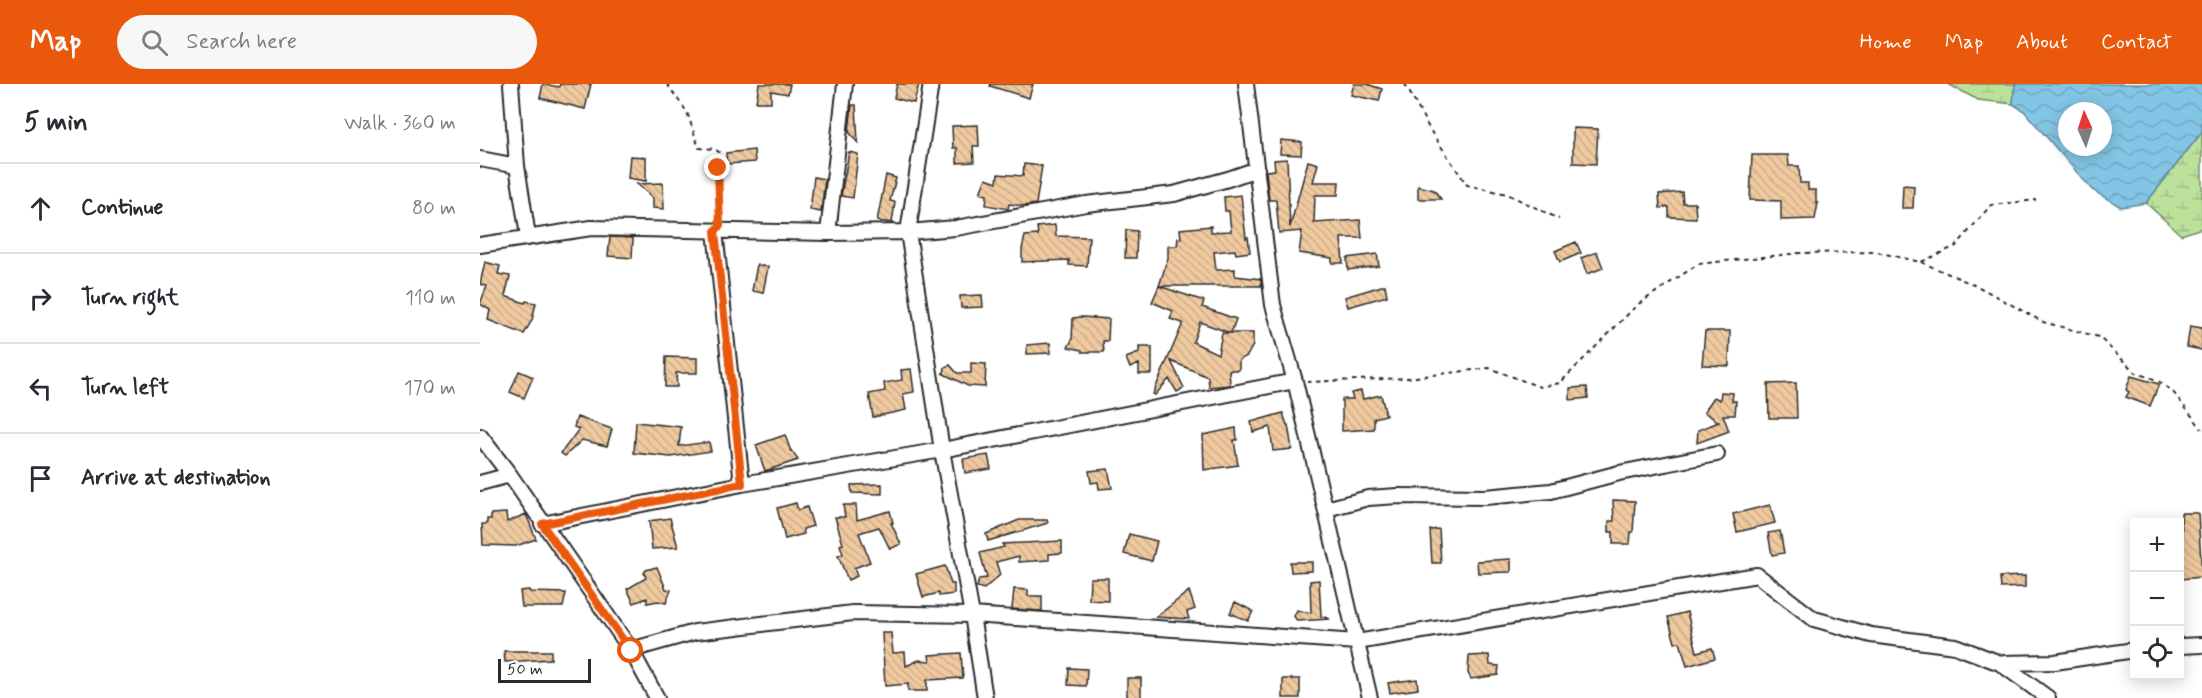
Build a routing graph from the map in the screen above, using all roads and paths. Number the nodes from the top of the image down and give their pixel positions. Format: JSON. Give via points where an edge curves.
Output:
{"nodes":[{"id":1,"x":511,"y":84,"type":"edge"},
{"id":2,"x":667,"y":84,"type":"edge"},
{"id":3,"x":845,"y":84,"type":"edge"},
{"id":4,"x":931,"y":84,"type":"edge"},
{"id":5,"x":1246,"y":84,"type":"edge"},
{"id":6,"x":1405,"y":84,"type":"edge"},
{"id":7,"x":480,"y":159,"type":"edge"},
{"id":8,"x":517,"y":166,"type":"junction"},
{"id":9,"x":1257,"y":169,"type":"junction"},
{"id":10,"x":2036,"y":200,"type":"dead end"},
{"id":11,"x":1559,"y":219,"type":"dead end"},
{"id":12,"x":715,"y":231,"type":"junction"},
{"id":13,"x":908,"y":232,"type":"junction"},
{"id":14,"x":828,"y":233,"type":"junction"},
{"id":15,"x":528,"y":236,"type":"junction"},
{"id":16,"x":480,"y":245,"type":"edge"},
{"id":17,"x":1921,"y":262,"type":"junction"},
{"id":18,"x":1295,"y":381,"type":"junction"},
{"id":19,"x":2202,"y":429,"type":"edge"},
{"id":20,"x":480,"y":436,"type":"edge"},
{"id":21,"x":942,"y":450,"type":"junction"},
{"id":22,"x":1717,"y":454,"type":"dead end"},
{"id":23,"x":510,"y":475,"type":"junction"},
{"id":24,"x":480,"y":483,"type":"edge"},
{"id":25,"x":742,"y":484,"type":"junction"},
{"id":26,"x":1326,"y":509,"type":"junction"},
{"id":27,"x":542,"y":524,"type":"junction"},
{"id":28,"x":972,"y":615,"type":"junction"},
{"id":29,"x":1356,"y":642,"type":"junction"},
{"id":30,"x":2184,"y":646,"type":"edge"},
{"id":31,"x":2201,"y":646,"type":"edge"},
{"id":32,"x":631,"y":651,"type":"junction"},
{"id":33,"x":2130,"y":651,"type":"edge"},
{"id":34,"x":2000,"y":663,"type":"junction"},
{"id":35,"x":657,"y":698,"type":"edge"},
{"id":36,"x":985,"y":698,"type":"edge"},
{"id":37,"x":1370,"y":698,"type":"edge"},
{"id":38,"x":2048,"y":698,"type":"edge"}],
"edges":[{"from":1,"to":8,"type":"street"},
{"from":2,"to":12,"type":"path","via":[[687,112],[699,148],[720,153],[720,226]]},
{"from":3,"to":14,"type":"street"},
{"from":4,"to":13,"type":"street"},
{"from":5,"to":9,"type":"street"},
{"from":6,"to":11,"type":"path","via":[[1467,184],[1507,194]]},
{"from":7,"to":8,"type":"street"},
{"from":8,"to":15,"type":"street"},
{"from":9,"to":13,"type":"street","via":[[1174,194]]},
{"from":9,"to":18,"type":"street","via":[[1273,305]]},
{"from":10,"to":17,"type":"path","via":[[1991,205],[1956,246]]},
{"from":12,"to":14,"type":"street"},
{"from":12,"to":15,"type":"street","via":[[591,228]]},
{"from":12,"to":25,"type":"street"},
{"from":13,"to":14,"type":"street"},
{"from":13,"to":21,"type":"street"},
{"from":15,"to":16,"type":"street"},
{"from":17,"to":18,"type":"path","via":[[1876,252],[1799,253],[1698,264],[1637,305],[1560,383],[1539,387],[1489,368],[1408,378]]},
{"from":17,"to":19,"type":"path","via":[[1979,287],[2043,322],[2099,337],[2136,373],[2157,380],[2173,392]]},
{"from":18,"to":21,"type":"street"},
{"from":18,"to":26,"type":"street"},
{"from":20,"to":23,"type":"street"},
{"from":21,"to":25,"type":"street"},
{"from":21,"to":28,"type":"street"},
{"from":22,"to":26,"type":"street","via":[[1551,490],[1485,497],[1368,498]]},
{"from":23,"to":24,"type":"street"},
{"from":23,"to":27,"type":"street"},
{"from":25,"to":27,"type":"street"},
{"from":26,"to":29,"type":"street"},
{"from":27,"to":32,"type":"street"},
{"from":28,"to":29,"type":"street"},
{"from":28,"to":32,"type":"street","via":[[854,613],[695,632]]},
{"from":28,"to":36,"type":"street"},
{"from":29,"to":34,"type":"street","via":[[1757,575],[1814,619],[1871,635],[1955,646]]},
{"from":29,"to":37,"type":"street"},
{"from":30,"to":31,"type":"street"},
{"from":32,"to":35,"type":"street"},
{"from":33,"to":34,"type":"street","via":[[2055,662]]},
{"from":34,"to":38,"type":"street"}]}
